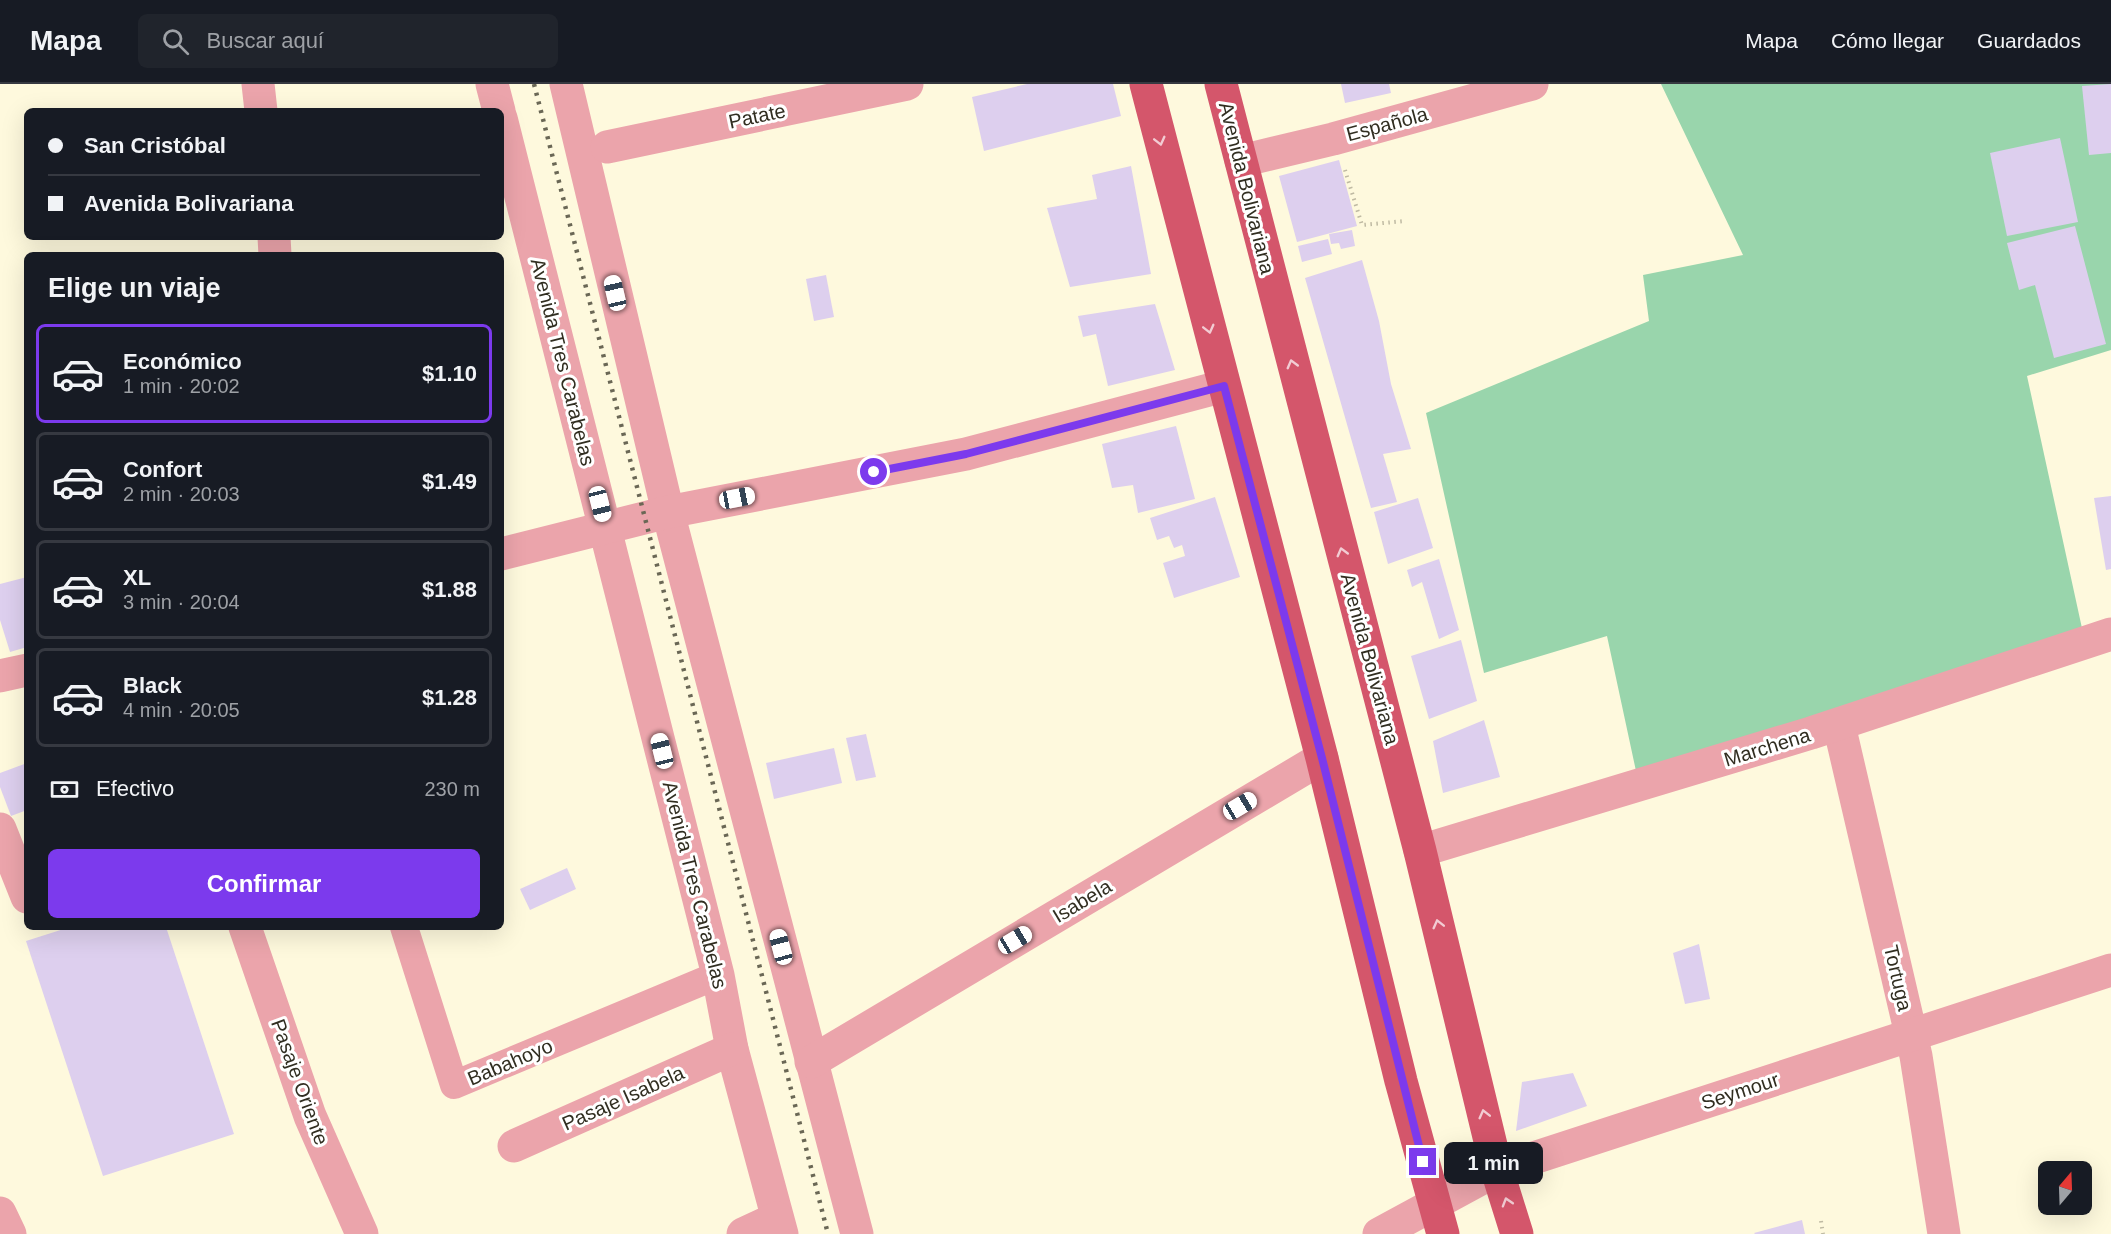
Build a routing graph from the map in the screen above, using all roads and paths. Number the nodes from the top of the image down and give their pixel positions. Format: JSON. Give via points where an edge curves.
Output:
{"nodes":[{"id":1,"x":258,"y":84,"type":"edge"},
{"id":2,"x":492,"y":84,"type":"edge"},
{"id":3,"x":566,"y":84,"type":"edge"},
{"id":4,"x":907,"y":84,"type":"edge"},
{"id":5,"x":1146,"y":84,"type":"edge"},
{"id":6,"x":1221,"y":84,"type":"edge"},
{"id":7,"x":1532,"y":84,"type":"edge"},
{"id":8,"x":261,"y":108,"type":"edge"},
{"id":9,"x":498,"y":108,"type":"edge"},
{"id":10,"x":504,"y":130,"type":"edge"},
{"id":11,"x":1333,"y":139,"type":"junction"},
{"id":12,"x":607,"y":147,"type":"dead end"},
{"id":13,"x":1241,"y":161,"type":"junction"},
{"id":14,"x":1406,"y":221,"type":"dead end"},
{"id":15,"x":1224,"y":386,"type":"junction"},
{"id":16,"x":668,"y":512,"type":"junction"},
{"id":17,"x":605,"y":527,"type":"junction"},
{"id":18,"x":504,"y":553,"type":"edge"},
{"id":19,"x":2111,"y":634,"type":"edge"},
{"id":20,"x":24,"y":671,"type":"edge"},
{"id":21,"x":0,"y":676,"type":"edge"},
{"id":22,"x":1839,"y":724,"type":"junction"},
{"id":23,"x":1322,"y":758,"type":"junction"},
{"id":24,"x":0,"y":829,"type":"edge"},
{"id":25,"x":1420,"y":851,"type":"junction"},
{"id":26,"x":24,"y":889,"type":"edge"},
{"id":27,"x":246,"y":930,"type":"edge"},
{"id":28,"x":405,"y":930,"type":"edge"},
{"id":29,"x":2111,"y":970,"type":"edge"},
{"id":30,"x":718,"y":975,"type":"junction"},
{"id":31,"x":1911,"y":1035,"type":"junction"},
{"id":32,"x":732,"y":1049,"type":"junction"},
{"id":33,"x":811,"y":1062,"type":"junction"},
{"id":34,"x":514,"y":1146,"type":"dead end"},
{"id":35,"x":1497,"y":1170,"type":"junction"},
{"id":36,"x":1434,"y":1202,"type":"junction"},
{"id":37,"x":0,"y":1213,"type":"edge"},
{"id":38,"x":1821,"y":1221,"type":"dead end"},
{"id":39,"x":780,"y":1226,"type":"edge"},
{"id":40,"x":10,"y":1234,"type":"edge"},
{"id":41,"x":362,"y":1234,"type":"edge"},
{"id":42,"x":743,"y":1234,"type":"edge"},
{"id":43,"x":857,"y":1234,"type":"edge"},
{"id":44,"x":1379,"y":1234,"type":"edge"},
{"id":45,"x":1443,"y":1234,"type":"edge"},
{"id":46,"x":1517,"y":1234,"type":"edge"},
{"id":47,"x":1823,"y":1234,"type":"edge"},
{"id":48,"x":1944,"y":1234,"type":"edge"}],
"edges":[{"from":1,"to":8,"type":"street"},
{"from":2,"to":9,"type":"street"},
{"from":3,"to":16,"type":"street"},
{"from":4,"to":12,"type":"street","name":"Patate"},
{"from":5,"to":15,"type":"main road","one_way":true},
{"from":6,"to":13,"type":"main road","name":"Avenida Bolivariana"},
{"from":7,"to":11,"type":"street","name":"Española"},
{"from":10,"to":17,"type":"street","name":"Avenida Tres Carabelas"},
{"from":11,"to":13,"type":"street","name":"Española"},
{"from":11,"to":14,"type":"path","via":[[1362,225]]},
{"from":25,"to":13,"type":"main road","name":"Avenida Bolivariana","one_way":true},
{"from":15,"to":16,"type":"street","via":[[966,454]]},
{"from":15,"to":23,"type":"main road"},
{"from":16,"to":17,"type":"street"},
{"from":16,"to":33,"type":"street"},
{"from":17,"to":18,"type":"street"},
{"from":17,"to":30,"type":"street","name":"Avenida Tres Carabelas"},
{"from":19,"to":22,"type":"street","name":"Marchena"},
{"from":20,"to":21,"type":"street"},
{"from":22,"to":25,"type":"street","name":"Marchena"},
{"from":22,"to":31,"type":"street","name":"Tortuga"},
{"from":23,"to":33,"type":"street","name":"Isabela"},
{"from":23,"to":36,"type":"main road"},
{"from":24,"to":26,"type":"street"},
{"from":35,"to":25,"type":"main road","name":"Avenida Bolivariana","one_way":true},
{"from":27,"to":41,"type":"street","name":"Pasaje Oriente","via":[[310,1116]]},
{"from":28,"to":30,"type":"street","name":"Babahoyo","via":[[454,1085]]},
{"from":29,"to":31,"type":"street","name":"Seymour"},
{"from":30,"to":32,"type":"street","name":"Avenida Tres Carabelas"},
{"from":31,"to":35,"type":"street","name":"Seymour"},
{"from":31,"to":48,"type":"street","name":"Tortuga"},
{"from":32,"to":34,"type":"street","name":"Pasaje Isabela"},
{"from":32,"to":39,"type":"street","name":"Avenida Tres Carabelas"},
{"from":33,"to":43,"type":"street"},
{"from":35,"to":36,"type":"street","name":"Seymour"},
{"from":46,"to":35,"type":"main road","name":"Avenida Bolivariana","one_way":true},
{"from":36,"to":44,"type":"street","name":"Seymour"},
{"from":36,"to":45,"type":"main road"},
{"from":37,"to":40,"type":"street"},
{"from":38,"to":47,"type":"path"},
{"from":39,"to":42,"type":"street"}]}
